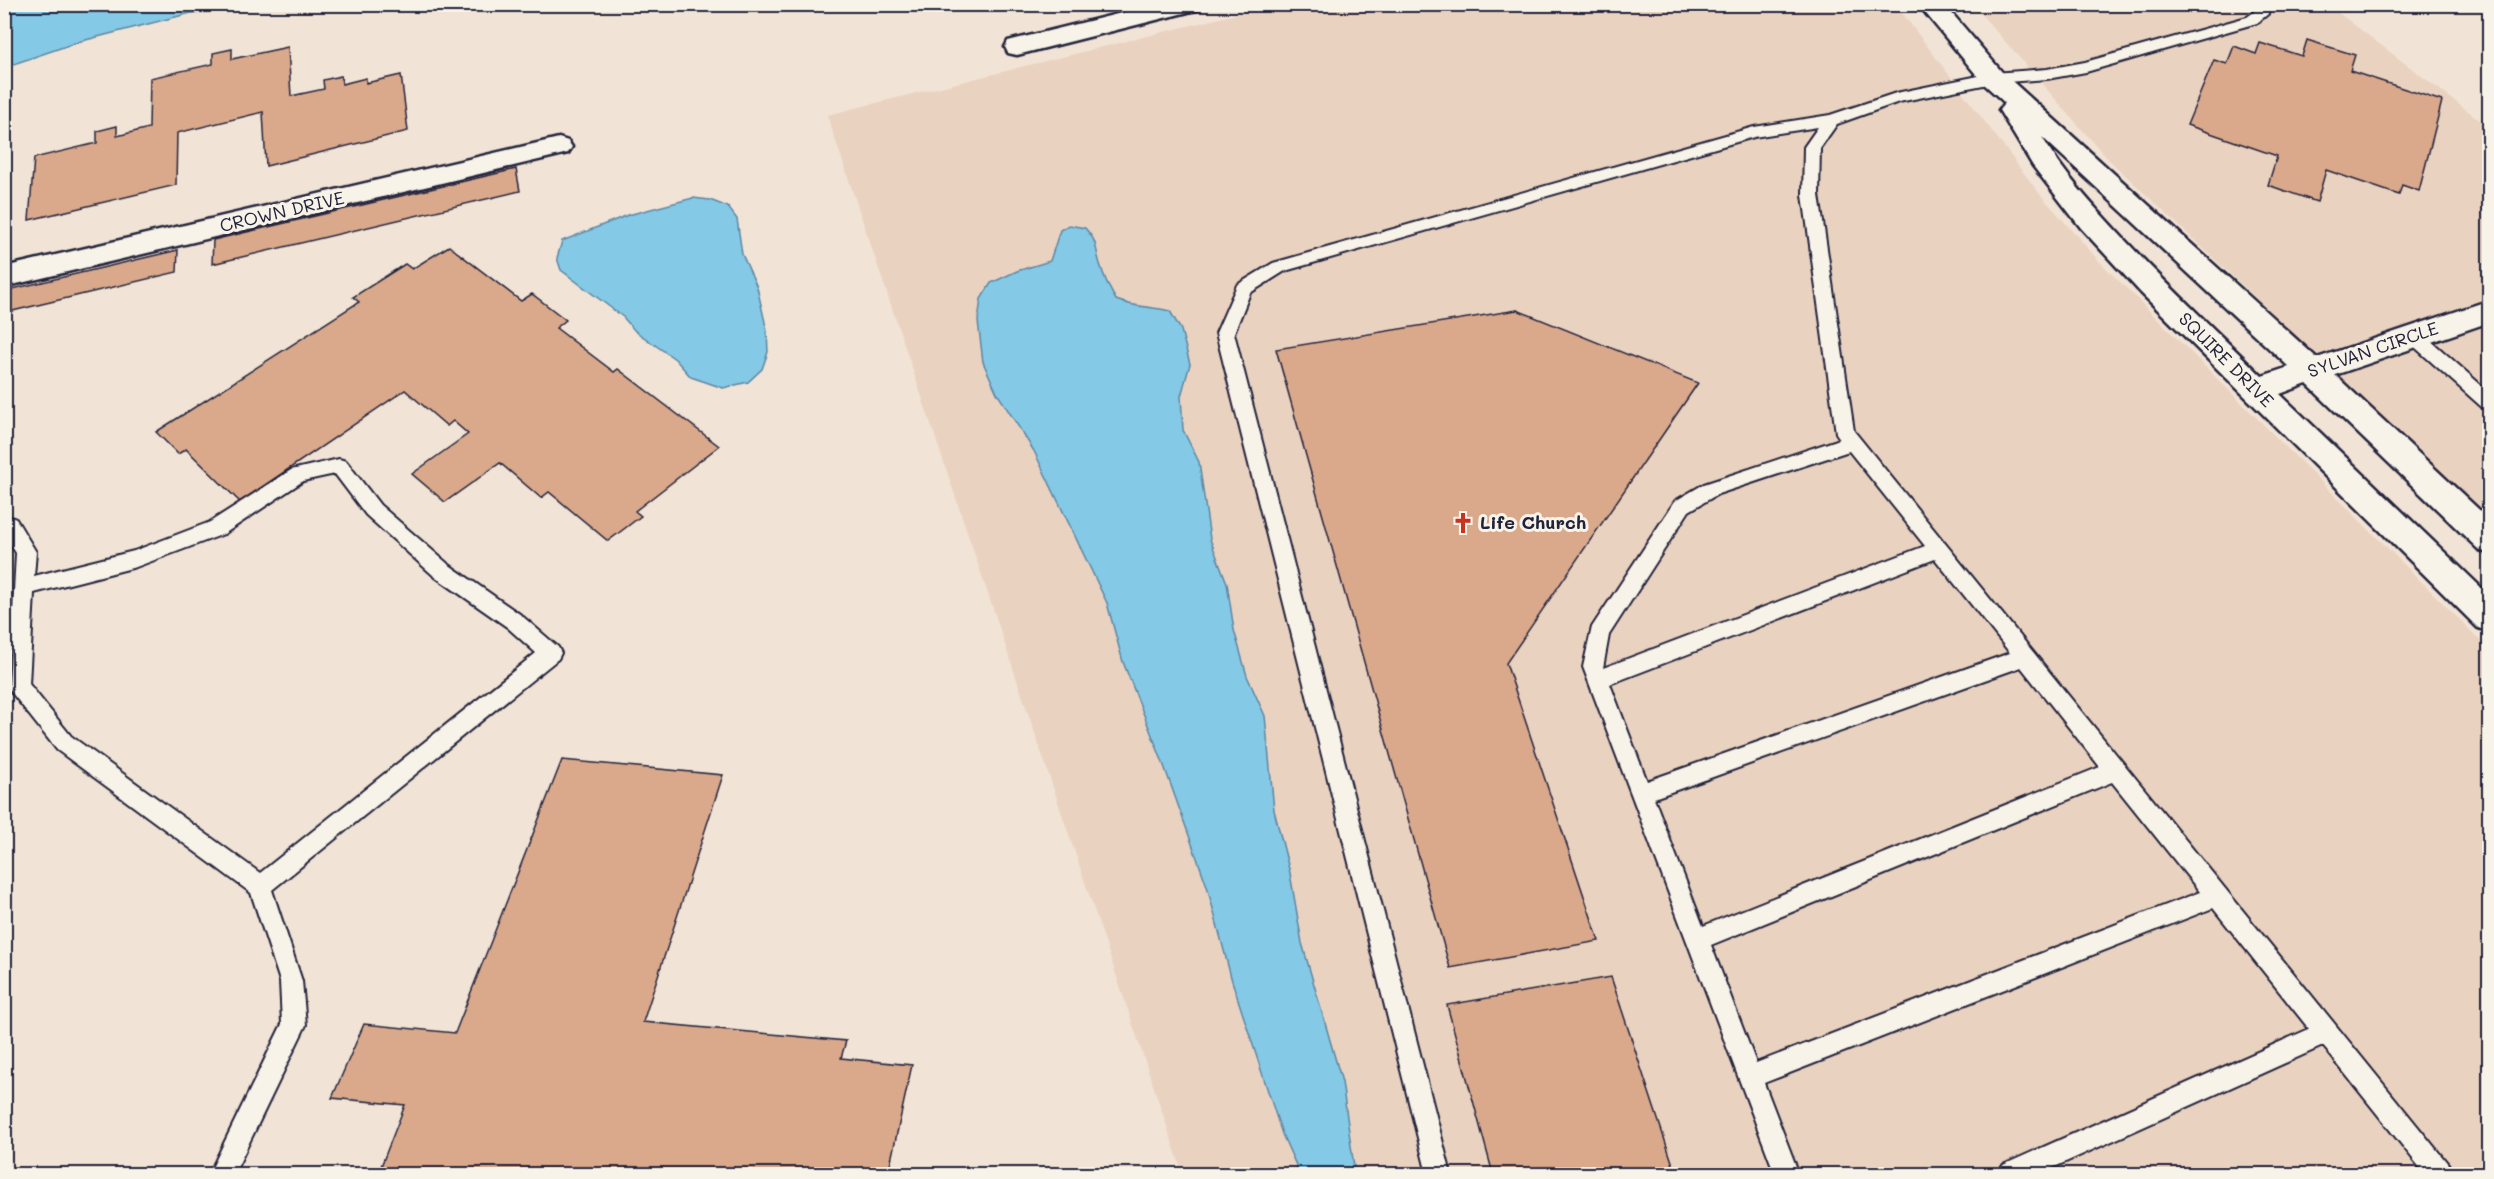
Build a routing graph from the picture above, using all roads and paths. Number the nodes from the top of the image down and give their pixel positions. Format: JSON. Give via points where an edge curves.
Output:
{"nodes":[{"id":1,"x":1191,"y":4,"type":"edge"},
{"id":2,"x":1930,"y":4,"type":"edge"},
{"id":3,"x":2262,"y":4,"type":"edge"},
{"id":4,"x":1017,"y":47,"type":"dead end"},
{"id":5,"x":1993,"y":78,"type":"junction"},
{"id":6,"x":1832,"y":120,"type":"junction"},
{"id":7,"x":559,"y":147,"type":"dead end"},
{"id":8,"x":4,"y":277,"type":"edge"},
{"id":9,"x":2490,"y":310,"type":"edge"},
{"id":10,"x":2414,"y":336,"type":"junction"},
{"id":11,"x":2312,"y":371,"type":"junction"},
{"id":12,"x":2256,"y":390,"type":"junction"},
{"id":13,"x":2490,"y":404,"type":"edge"},
{"id":14,"x":1853,"y":442,"type":"junction"},
{"id":15,"x":4,"y":522,"type":"edge"},
{"id":16,"x":2490,"y":542,"type":"edge"},
{"id":17,"x":1939,"y":549,"type":"junction"},
{"id":18,"x":24,"y":587,"type":"junction"},
{"id":19,"x":2490,"y":618,"type":"edge"},
{"id":20,"x":2025,"y":657,"type":"junction"},
{"id":21,"x":1598,"y":679,"type":"junction"},
{"id":22,"x":2116,"y":770,"type":"junction"},
{"id":23,"x":1641,"y":793,"type":"junction"},
{"id":24,"x":260,"y":886,"type":"junction"},
{"id":25,"x":2217,"y":896,"type":"junction"},
{"id":26,"x":1697,"y":940,"type":"junction"},
{"id":27,"x":2326,"y":1033,"type":"junction"},
{"id":28,"x":1750,"y":1077,"type":"junction"},
{"id":29,"x":221,"y":1174,"type":"edge"},
{"id":30,"x":1439,"y":1174,"type":"edge"},
{"id":31,"x":1787,"y":1174,"type":"edge"},
{"id":32,"x":2012,"y":1174,"type":"edge"},
{"id":33,"x":2440,"y":1174,"type":"edge"}],
"edges":[{"from":1,"to":4,"type":"street"},
{"from":2,"to":5,"type":"street","name":"SQUIRE DRIVE"},
{"from":3,"to":5,"type":"lane","via":[[2261,14],[2252,20],[2156,48],[2086,67]]},
{"from":5,"to":6,"type":"lane","via":[[1896,98]]},
{"from":5,"to":11,"type":"street","name":"SQUIRE DRIVE"},
{"from":5,"to":12,"type":"street","name":"SQUIRE DRIVE","via":[[2042,160],[2091,221]]},
{"from":6,"to":14,"type":"lane","via":[[1812,147],[1810,195],[1845,433]]},
{"from":6,"to":30,"type":"lane","via":[[1754,132],[1279,267],[1243,289],[1225,333]]},
{"from":7,"to":8,"type":"street","name":"CROWN DRIVE"},
{"from":9,"to":10,"type":"street","name":"SYLVAN CIRCLE"},
{"from":10,"to":11,"type":"street","name":"SYLVAN CIRCLE"},
{"from":10,"to":13,"type":"lane"},
{"from":11,"to":12,"type":"street","name":"SYLVAN CIRCLE"},
{"from":11,"to":16,"type":"street","name":"SQUIRE DRIVE"},
{"from":12,"to":19,"type":"street","name":"SQUIRE DRIVE"},
{"from":14,"to":17,"type":"lane"},
{"from":14,"to":21,"type":"lane","via":[[1711,489],[1682,506],[1599,633],[1593,667]]},
{"from":15,"to":18,"type":"lane","via":[[26,552]]},
{"from":17,"to":20,"type":"lane"},
{"from":17,"to":21,"type":"lane"},
{"from":18,"to":24,"type":"lane","via":[[19,687],[64,743]]},
{"from":18,"to":24,"type":"lane","via":[[136,558],[217,528],[298,474],[339,466],[373,510],[441,570],[514,621],[551,653]]},
{"from":20,"to":22,"type":"lane"},
{"from":20,"to":23,"type":"lane"},
{"from":21,"to":23,"type":"lane"},
{"from":22,"to":25,"type":"lane"},
{"from":22,"to":26,"type":"lane"},
{"from":23,"to":26,"type":"lane"},
{"from":24,"to":29,"type":"lane","via":[[291,981],[294,1025]]},
{"from":25,"to":27,"type":"lane"},
{"from":25,"to":28,"type":"lane"},
{"from":26,"to":28,"type":"lane"},
{"from":27,"to":32,"type":"lane"},
{"from":27,"to":33,"type":"lane"},
{"from":28,"to":31,"type":"lane"}]}
